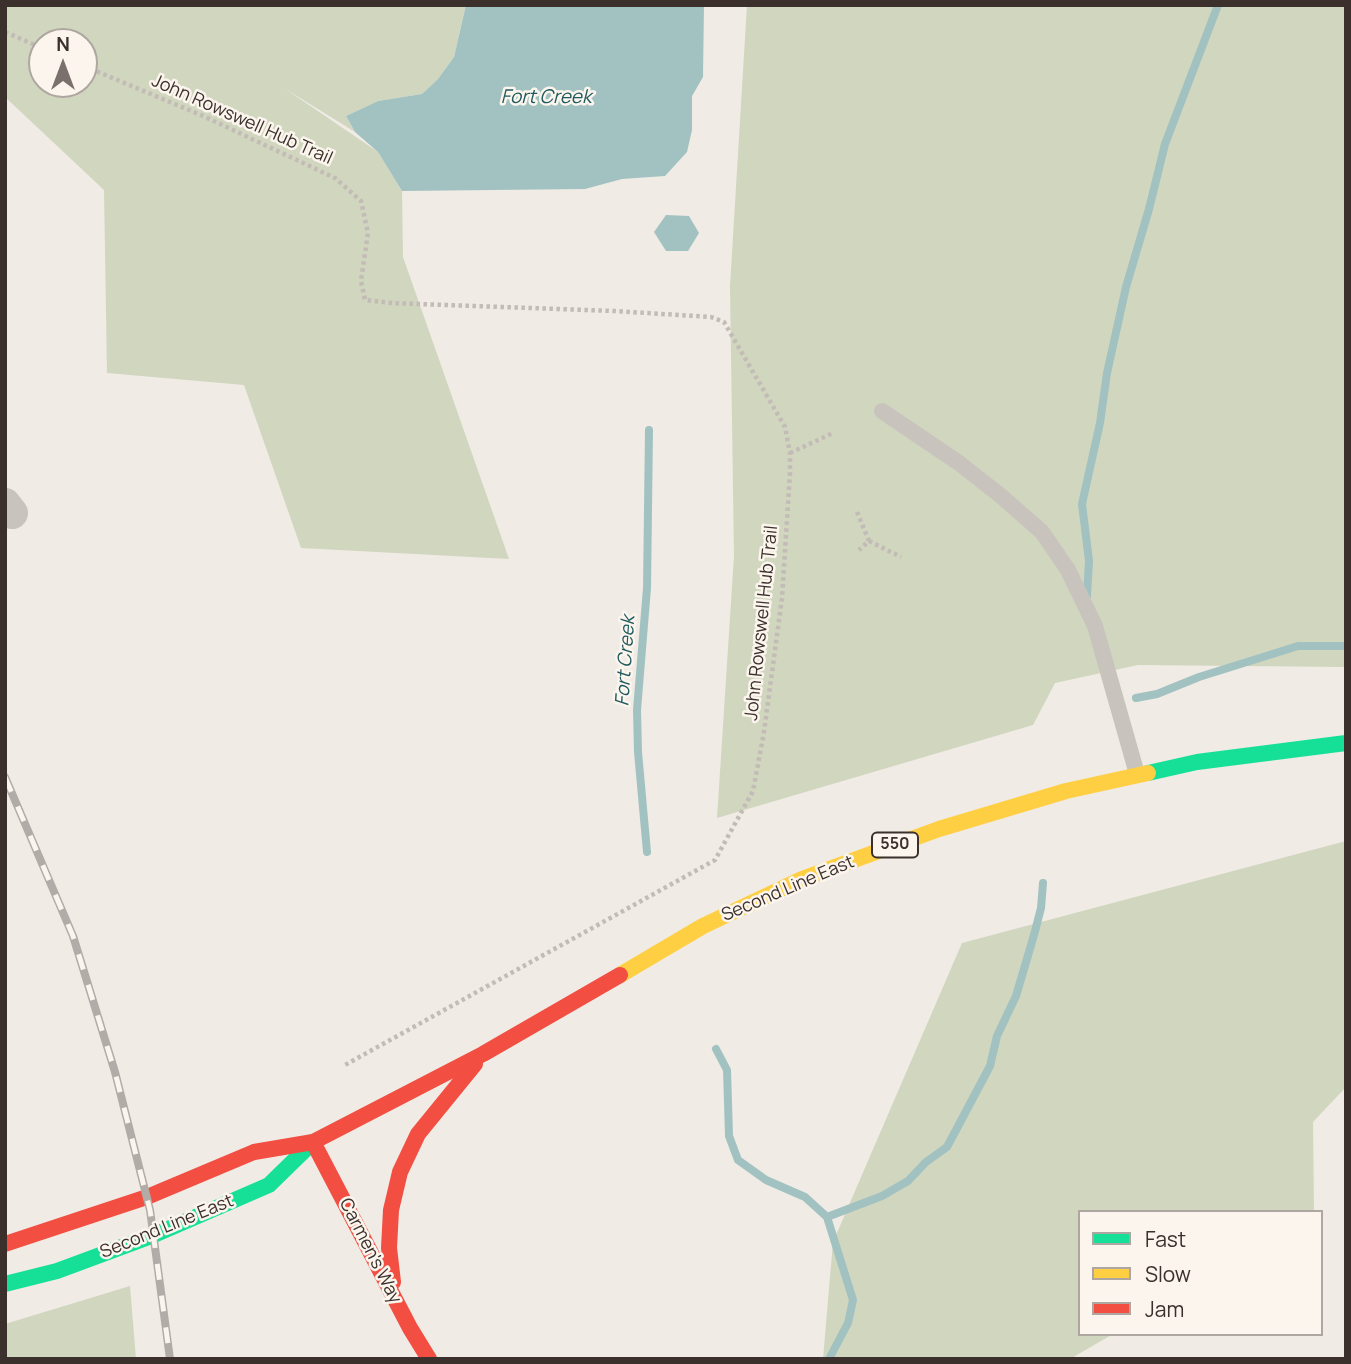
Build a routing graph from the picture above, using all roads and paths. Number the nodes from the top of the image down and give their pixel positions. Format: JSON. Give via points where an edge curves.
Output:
{"nodes":[{"id":1,"x":5,"y":32,"type":"edge"},
{"id":2,"x":28,"y":42,"type":"edge"},
{"id":3,"x":98,"y":72,"type":"edge"},
{"id":4,"x":882,"y":411,"type":"dead end"},
{"id":5,"x":833,"y":433,"type":"dead end"},
{"id":6,"x":790,"y":453,"type":"junction"},
{"id":7,"x":857,"y":512,"type":"dead end"},
{"id":8,"x":869,"y":541,"type":"junction"},
{"id":9,"x":859,"y":550,"type":"dead end"},
{"id":10,"x":901,"y":557,"type":"dead end"},
{"id":11,"x":1346,"y":743,"type":"edge"},
{"id":12,"x":1137,"y":774,"type":"junction"},
{"id":13,"x":483,"y":1054,"type":"junction"},
{"id":14,"x":345,"y":1065,"type":"dead end"},
{"id":15,"x":313,"y":1142,"type":"junction"},
{"id":16,"x":5,"y":1244,"type":"edge"},
{"id":17,"x":5,"y":1284,"type":"edge"},
{"id":18,"x":396,"y":1303,"type":"junction"},
{"id":19,"x":429,"y":1359,"type":"edge"}],
"edges":[{"from":1,"to":2,"type":"path"},
{"from":3,"to":6,"type":"path","name":"John Rowswell Hub Trail","via":[[335,178],[361,201],[368,233],[361,281],[366,300],[614,311],[711,317],[724,322],[785,427]]},
{"from":4,"to":12,"type":"lane","via":[[959,463],[1042,532],[1068,570],[1095,626]]},
{"from":5,"to":6,"type":"path"},
{"from":6,"to":14,"type":"path","name":"John Rowswell Hub Trail","via":[[782,598],[764,732],[752,791],[715,860]]},
{"from":7,"to":8,"type":"path"},
{"from":8,"to":9,"type":"path"},
{"from":8,"to":10,"type":"path"},
{"from":11,"to":12,"type":"main road","name":"Second Line East","number":"550"},
{"from":12,"to":13,"type":"main road","name":"Second Line East","number":"550","via":[[939,829],[803,879],[703,926]]},
{"from":13,"to":15,"type":"main road","name":"Second Line East","number":"550"},
{"from":13,"to":18,"type":"main road","via":[[418,1134],[400,1172],[389,1248]]},
{"from":15,"to":16,"type":"main road","name":"Second Line East","number":"550","via":[[254,1152],[147,1197]]},
{"from":15,"to":17,"type":"main road","name":"Second Line East","number":"550","via":[[269,1185],[142,1240],[57,1271]]},
{"from":15,"to":18,"type":"main road","name":"Carmen's Way"},
{"from":18,"to":19,"type":"main road","name":"Carmen's Way"}]}
